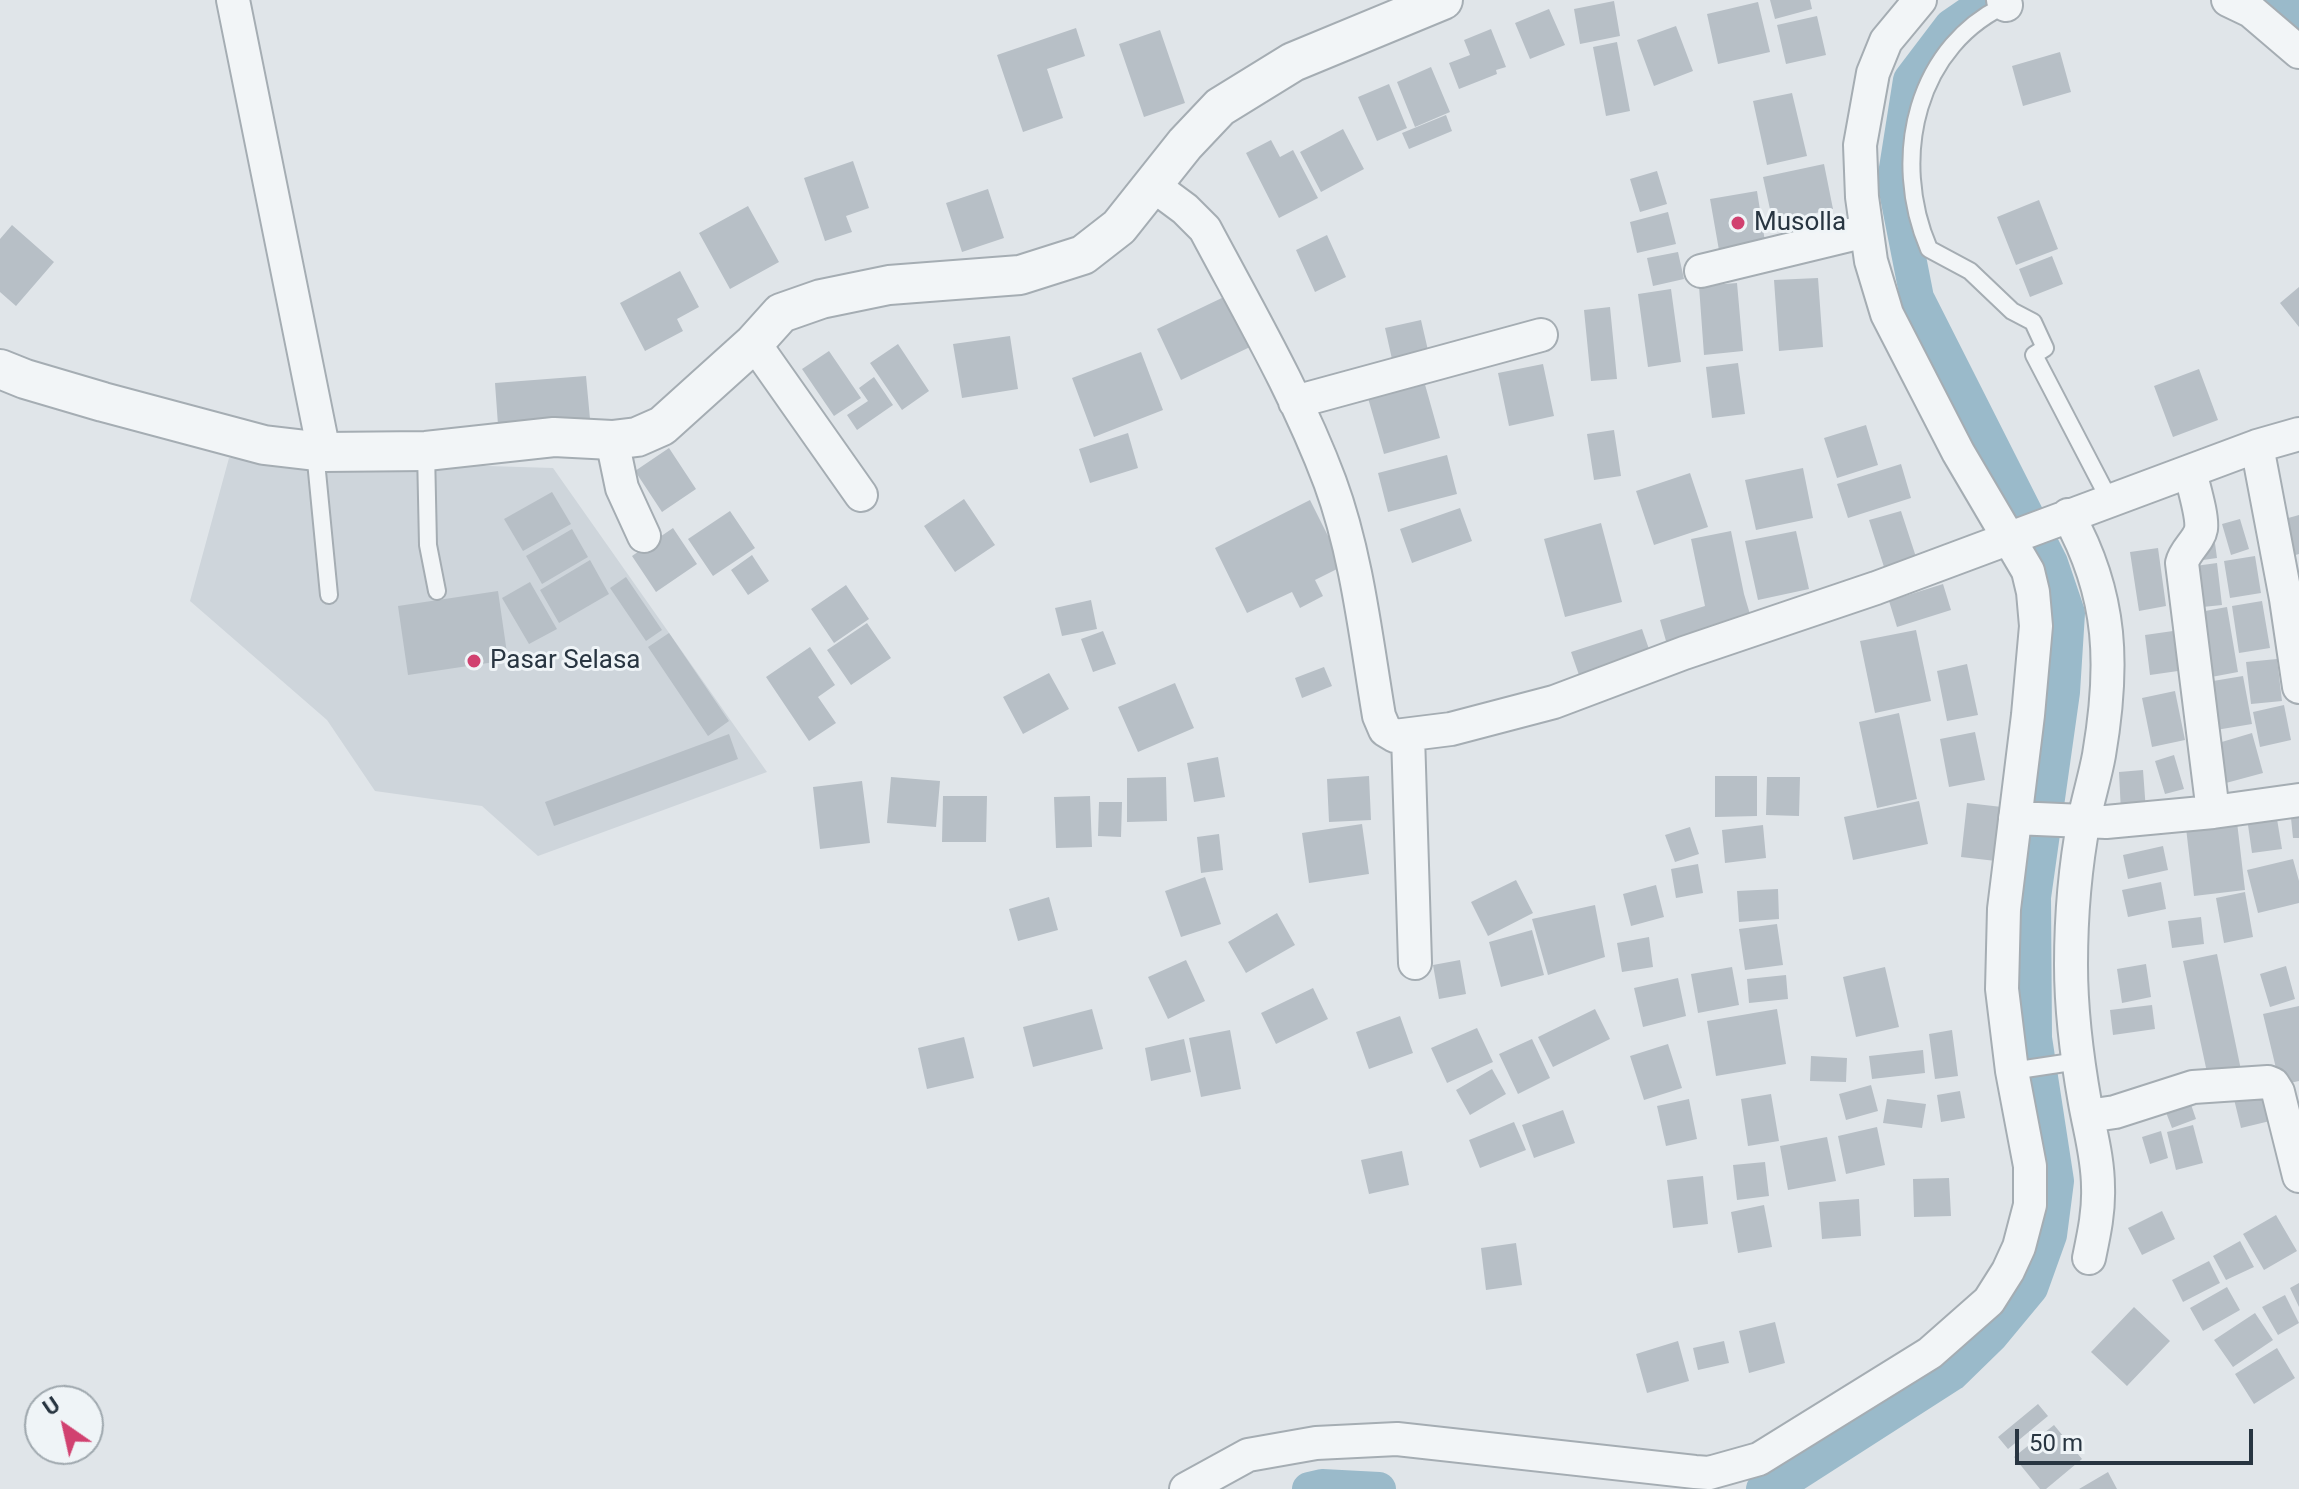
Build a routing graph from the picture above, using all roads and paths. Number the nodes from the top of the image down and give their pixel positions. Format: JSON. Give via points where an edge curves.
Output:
{"nodes":[{"id":1,"x":233,"y":0,"type":"edge"},
{"id":2,"x":1443,"y":0,"type":"edge"},
{"id":3,"x":1920,"y":0,"type":"edge"},
{"id":4,"x":2228,"y":0,"type":"edge"},
{"id":5,"x":2009,"y":2,"type":"edge"},
{"id":6,"x":2299,"y":52,"type":"edge"},
{"id":7,"x":1154,"y":186,"type":"junction"},
{"id":8,"x":1866,"y":231,"type":"junction"},
{"id":9,"x":1701,"y":271,"type":"dead end"},
{"id":10,"x":1541,"y":335,"type":"dead end"},
{"id":11,"x":754,"y":343,"type":"junction"},
{"id":12,"x":0,"y":369,"type":"edge"},
{"id":13,"x":1295,"y":402,"type":"junction"},
{"id":14,"x":2299,"y":434,"type":"edge"},
{"id":15,"x":612,"y":440,"type":"junction"},
{"id":16,"x":2257,"y":446,"type":"junction"},
{"id":17,"x":319,"y":451,"type":"junction"},
{"id":18,"x":426,"y":451,"type":"junction"},
{"id":19,"x":2190,"y":471,"type":"junction"},
{"id":20,"x":861,"y":495,"type":"dead end"},
{"id":21,"x":2109,"y":499,"type":"junction"},
{"id":22,"x":2064,"y":517,"type":"junction"},
{"id":23,"x":644,"y":536,"type":"dead end"},
{"id":24,"x":2017,"y":536,"type":"junction"},
{"id":25,"x":437,"y":591,"type":"dead end"},
{"id":26,"x":329,"y":595,"type":"dead end"},
{"id":27,"x":2299,"y":687,"type":"edge"},
{"id":28,"x":1408,"y":735,"type":"junction"},
{"id":29,"x":2299,"y":800,"type":"edge"},
{"id":30,"x":2213,"y":812,"type":"junction"},
{"id":31,"x":2020,"y":818,"type":"junction"},
{"id":32,"x":2073,"y":821,"type":"junction"},
{"id":33,"x":1415,"y":963,"type":"dead end"},
{"id":34,"x":2070,"y":1061,"type":"junction"},
{"id":35,"x":2021,"y":1070,"type":"junction"},
{"id":36,"x":2088,"y":1116,"type":"junction"},
{"id":37,"x":2299,"y":1176,"type":"edge"},
{"id":38,"x":2089,"y":1258,"type":"dead end"},
{"id":39,"x":1186,"y":1489,"type":"edge"}],
"edges":[{"from":1,"to":17,"type":"street"},
{"from":2,"to":7,"type":"street","via":[[1293,62],[1220,107]]},
{"from":3,"to":8,"type":"street","via":[[1886,41],[1873,73],[1860,145]]},
{"from":4,"to":6,"type":"street","via":[[2251,11]]},
{"from":5,"to":21,"type":"lane","via":[[1958,38],[1928,86],[1913,131],[1912,185],[1929,249],[1970,271],[2012,311],[2033,322],[2045,348],[2034,355]]},
{"from":7,"to":11,"type":"street","via":[[1119,227],[1083,255],[1020,275],[889,285],[821,299],[781,313]]},
{"from":7,"to":13,"type":"street","via":[[1205,229]]},
{"from":8,"to":9,"type":"street"},
{"from":8,"to":24,"type":"street","via":[[1887,314],[1958,452]]},
{"from":10,"to":13,"type":"street"},
{"from":11,"to":15,"type":"street","via":[[662,426]]},
{"from":11,"to":20,"type":"street"},
{"from":12,"to":17,"type":"street","via":[[264,445]]},
{"from":13,"to":28,"type":"street","via":[[1335,499],[1355,576],[1379,716],[1385,730]]},
{"from":14,"to":16,"type":"street"},
{"from":15,"to":18,"type":"street","via":[[554,437]]},
{"from":15,"to":23,"type":"street","via":[[622,488]]},
{"from":16,"to":19,"type":"street"},
{"from":16,"to":27,"type":"street"},
{"from":17,"to":18,"type":"street"},
{"from":17,"to":26,"type":"lane"},
{"from":18,"to":25,"type":"lane","via":[[428,545]]},
{"from":19,"to":21,"type":"street"},
{"from":19,"to":30,"type":"street","via":[[2201,528],[2182,563]]},
{"from":21,"to":22,"type":"street"},
{"from":22,"to":24,"type":"street"},
{"from":22,"to":32,"type":"street","via":[[2093,565],[2108,659],[2098,756]]},
{"from":24,"to":28,"type":"street","via":[[1554,702]]},
{"from":24,"to":31,"type":"street","via":[[2036,626]]},
{"from":28,"to":33,"type":"street"},
{"from":29,"to":30,"type":"street"},
{"from":30,"to":32,"type":"street"},
{"from":31,"to":32,"type":"street"},
{"from":31,"to":35,"type":"street","via":[[2004,909],[2002,989]]},
{"from":32,"to":34,"type":"street"},
{"from":34,"to":35,"type":"lane"},
{"from":34,"to":36,"type":"street"},
{"from":35,"to":39,"type":"street","via":[[2030,1205],[2019,1247],[1989,1301],[1930,1353],[1759,1459],[1709,1473],[1397,1439],[1329,1442],[1248,1455]]},
{"from":36,"to":37,"type":"street","via":[[2193,1087],[2268,1082],[2278,1092]]},
{"from":36,"to":38,"type":"street","via":[[2098,1187]]}]}
